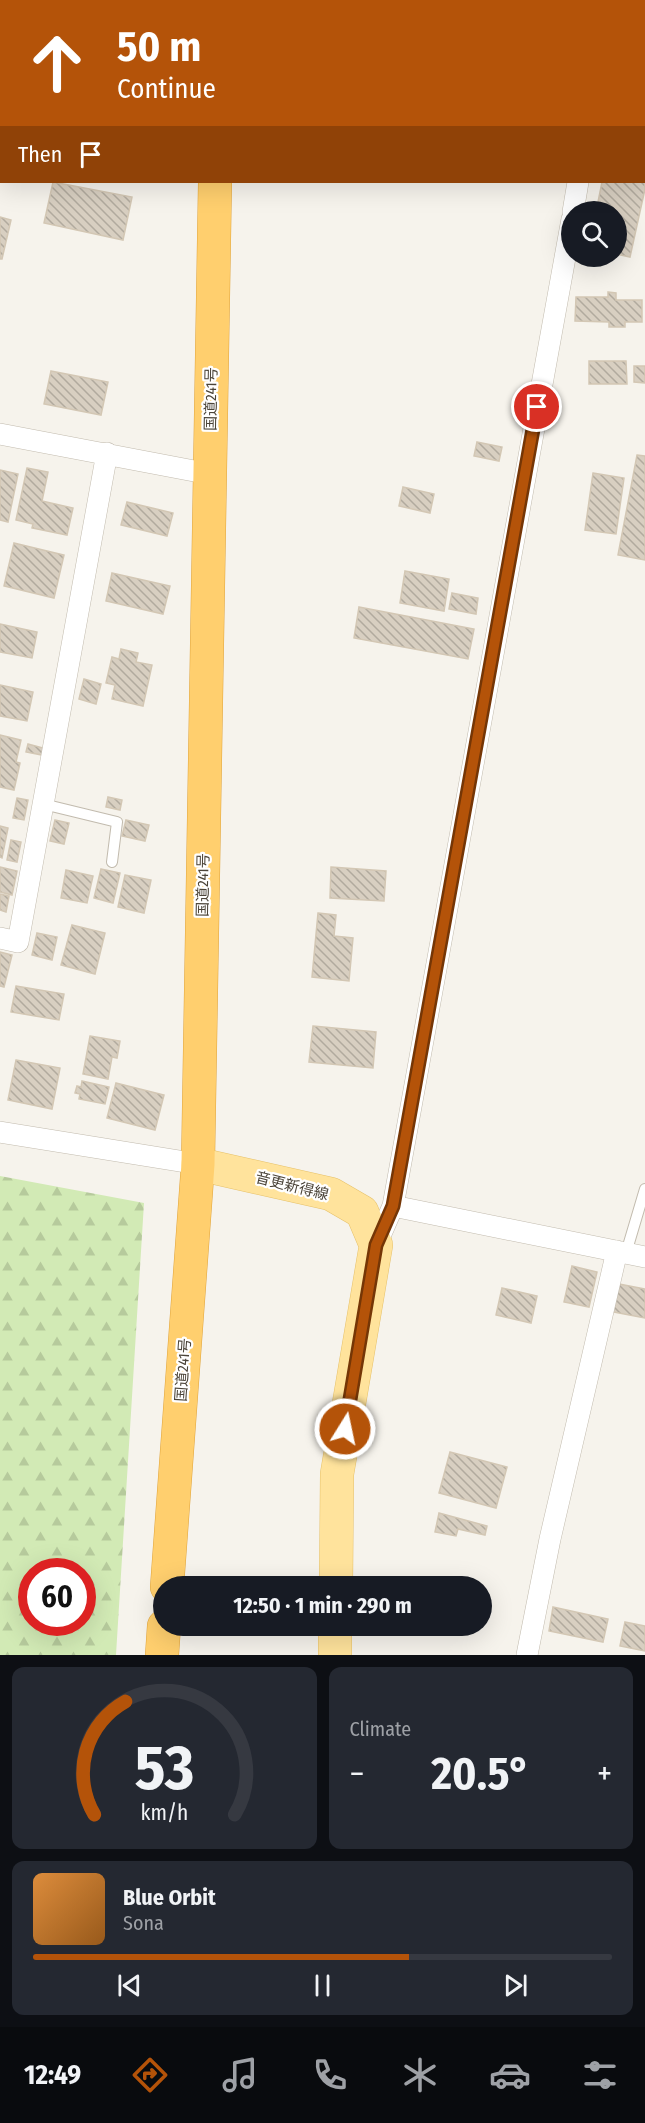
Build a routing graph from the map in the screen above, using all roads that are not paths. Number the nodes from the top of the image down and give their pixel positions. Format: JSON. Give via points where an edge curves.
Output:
{"nodes":[{"id":1,"x":215,"y":183,"type":"edge"},
{"id":2,"x":578,"y":183,"type":"edge"},
{"id":3,"x":575,"y":201,"type":"edge"},
{"id":4,"x":563,"y":267,"type":"edge"},
{"id":5,"x":0,"y":434,"type":"edge"},
{"id":6,"x":107,"y":453,"type":"junction"},
{"id":7,"x":210,"y":474,"type":"junction"},
{"id":8,"x":43,"y":804,"type":"junction"},
{"id":9,"x":112,"y":862,"type":"dead end"},
{"id":10,"x":0,"y":938,"type":"edge"},
{"id":11,"x":0,"y":1132,"type":"edge"},
{"id":12,"x":198,"y":1164,"type":"junction"},
{"id":13,"x":645,"y":1189,"type":"edge"},
{"id":14,"x":393,"y":1206,"type":"junction"},
{"id":15,"x":376,"y":1245,"type":"junction"},
{"id":16,"x":629,"y":1253,"type":"edge"},
{"id":17,"x":168,"y":1576,"type":"edge"},
{"id":18,"x":336,"y":1576,"type":"edge"},
{"id":19,"x":163,"y":1636,"type":"edge"},
{"id":20,"x":335,"y":1636,"type":"edge"},
{"id":21,"x":162,"y":1655,"type":"edge"},
{"id":22,"x":335,"y":1655,"type":"edge"},
{"id":23,"x":527,"y":1655,"type":"edge"}],
"edges":[{"from":1,"to":7,"type":"highway","name":"国道241号"},
{"from":2,"to":3,"type":"street"},
{"from":4,"to":14,"type":"street"},
{"from":5,"to":6,"type":"street"},
{"from":6,"to":7,"type":"street"},
{"from":6,"to":8,"type":"street"},
{"from":7,"to":12,"type":"highway","name":"国道241号"},
{"from":8,"to":9,"type":"lane","via":[[117,822]]},
{"from":8,"to":10,"type":"street","via":[[18,942]]},
{"from":11,"to":12,"type":"street"},
{"from":12,"to":15,"type":"main road","name":"音更新得線","via":[[332,1194],[362,1212]]},
{"from":12,"to":17,"type":"highway","name":"国道241号"},
{"from":13,"to":16,"type":"lane"},
{"from":14,"to":15,"type":"street"},
{"from":14,"to":16,"type":"street"},
{"from":15,"to":18,"type":"main road","via":[[337,1474]]},
{"from":16,"to":23,"type":"street","via":[[550,1539]]},
{"from":19,"to":21,"type":"highway"},
{"from":20,"to":22,"type":"main road"}]}
